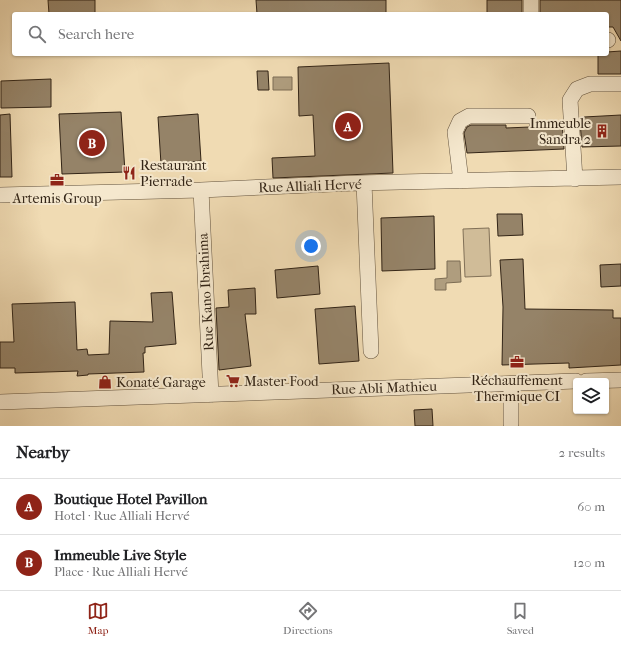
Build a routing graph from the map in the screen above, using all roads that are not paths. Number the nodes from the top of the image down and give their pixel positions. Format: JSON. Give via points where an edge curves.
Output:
{"nodes":[{"id":1,"x":531,"y":0,"type":"edge"},
{"id":2,"x":531,"y":12,"type":"edge"},
{"id":3,"x":621,"y":84,"type":"edge"},
{"id":4,"x":528,"y":116,"type":"dead end"},
{"id":5,"x":621,"y":177,"type":"edge"},
{"id":6,"x":575,"y":178,"type":"junction"},
{"id":7,"x":461,"y":181,"type":"junction"},
{"id":8,"x":364,"y":183,"type":"junction"},
{"id":9,"x":201,"y":190,"type":"junction"},
{"id":10,"x":0,"y":194,"type":"edge"},
{"id":11,"x":371,"y":351,"type":"dead end"},
{"id":12,"x":609,"y":380,"type":"edge"},
{"id":13,"x":621,"y":380,"type":"edge"},
{"id":14,"x":573,"y":381,"type":"edge"},
{"id":15,"x":511,"y":384,"type":"junction"},
{"id":16,"x":211,"y":395,"type":"junction"},
{"id":17,"x":0,"y":402,"type":"edge"},
{"id":18,"x":511,"y":424,"type":"dead end"}],
"edges":[{"from":1,"to":2,"type":"street"},
{"from":3,"to":6,"type":"street","via":[[590,84],[577,89],[570,100]]},
{"from":4,"to":7,"type":"street","via":[[469,116],[460,121],[455,132]]},
{"from":5,"to":6,"type":"street","name":"Rue Alliali Hervé"},
{"from":6,"to":7,"type":"street","name":"Rue Alliali Hervé"},
{"from":7,"to":8,"type":"street","name":"Rue Alliali Hervé"},
{"from":8,"to":9,"type":"street","name":"Rue Alliali Hervé"},
{"from":8,"to":11,"type":"street"},
{"from":9,"to":10,"type":"street","name":"Rue Alliali Hervé"},
{"from":9,"to":16,"type":"street","name":"Rue Kano Ibrahima"},
{"from":12,"to":13,"type":"street"},
{"from":14,"to":15,"type":"street","name":"Rue Abli Mathieu"},
{"from":15,"to":16,"type":"street","name":"Rue Abli Mathieu"},
{"from":15,"to":18,"type":"street"},
{"from":16,"to":17,"type":"street","name":"Rue Abli Mathieu"}]}
